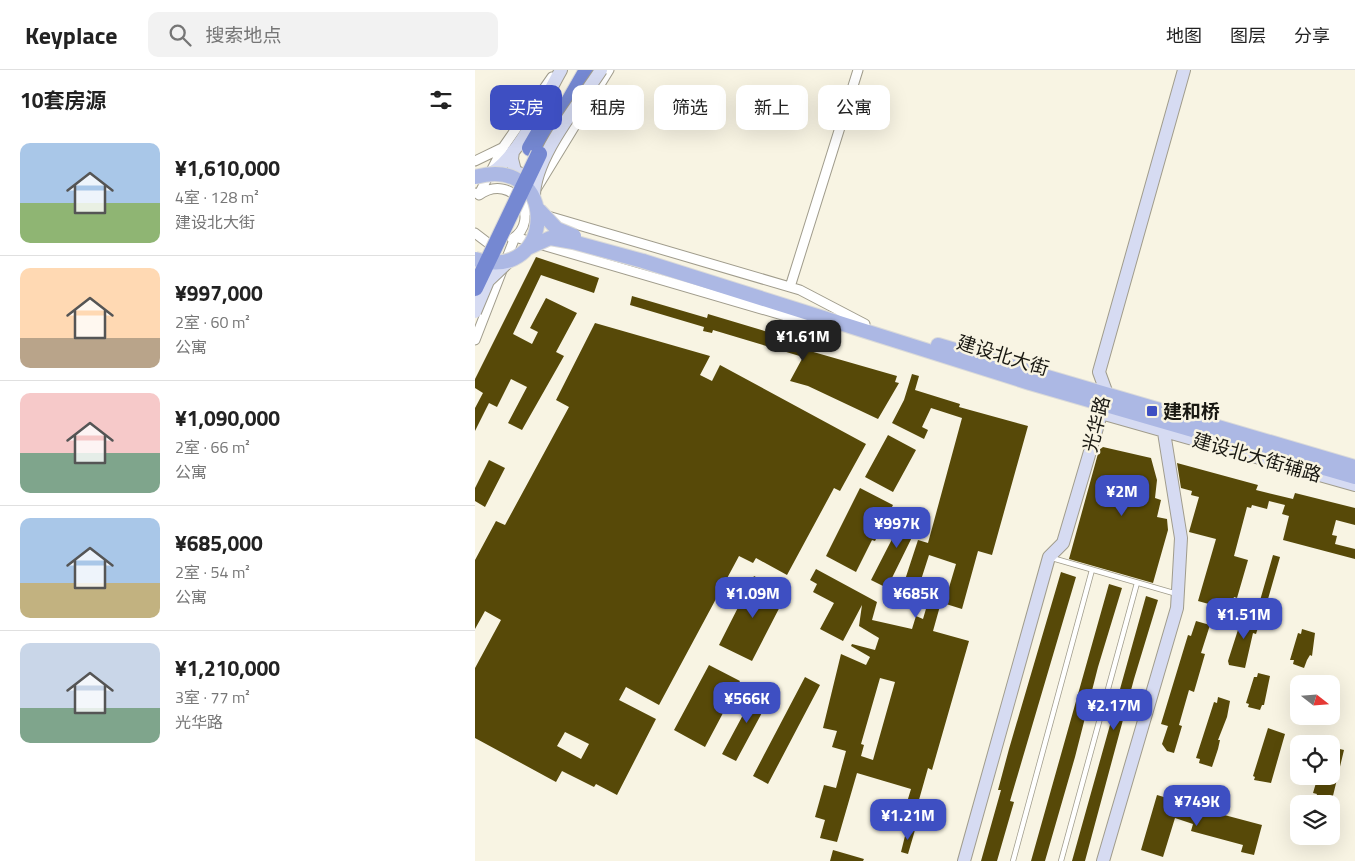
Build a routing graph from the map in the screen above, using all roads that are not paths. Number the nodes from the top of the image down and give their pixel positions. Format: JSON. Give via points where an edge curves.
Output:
{"nodes":[{"id":1,"x":556,"y":70,"type":"edge"},
{"id":2,"x":561,"y":70,"type":"edge"},
{"id":3,"x":574,"y":70,"type":"edge"},
{"id":4,"x":587,"y":70,"type":"edge"},
{"id":5,"x":601,"y":70,"type":"edge"},
{"id":6,"x":609,"y":70,"type":"edge"},
{"id":7,"x":858,"y":70,"type":"edge"},
{"id":8,"x":1184,"y":70,"type":"edge"},
{"id":9,"x":509,"y":149,"type":"junction"},
{"id":10,"x":475,"y":161,"type":"edge"},
{"id":11,"x":529,"y":172,"type":"junction"},
{"id":12,"x":491,"y":173,"type":"junction"},
{"id":13,"x":475,"y":177,"type":"edge"},
{"id":14,"x":476,"y":195,"type":"edge"},
{"id":15,"x":536,"y":204,"type":"junction"},
{"id":16,"x":524,"y":209,"type":"junction"},
{"id":17,"x":475,"y":233,"type":"edge"},
{"id":18,"x":515,"y":237,"type":"junction"},
{"id":19,"x":526,"y":250,"type":"junction"},
{"id":20,"x":475,"y":259,"type":"edge"},
{"id":21,"x":643,"y":259,"type":"junction"},
{"id":22,"x":510,"y":260,"type":"junction"},
{"id":23,"x":475,"y":274,"type":"edge"},
{"id":24,"x":790,"y":287,"type":"junction"},
{"id":25,"x":479,"y":288,"type":"edge"},
{"id":26,"x":475,"y":312,"type":"edge"},
{"id":27,"x":863,"y":327,"type":"junction"},
{"id":28,"x":475,"y":340,"type":"edge"},
{"id":29,"x":1104,"y":403,"type":"junction"},
{"id":30,"x":1163,"y":425,"type":"junction"},
{"id":31,"x":1355,"y":467,"type":"edge"},
{"id":32,"x":1355,"y":477,"type":"edge"},
{"id":33,"x":1355,"y":485,"type":"edge"},
{"id":34,"x":1049,"y":557,"type":"junction"},
{"id":35,"x":1092,"y":570,"type":"junction"},
{"id":36,"x":1137,"y":583,"type":"junction"},
{"id":37,"x":1178,"y":594,"type":"junction"},
{"id":38,"x":964,"y":861,"type":"edge"},
{"id":39,"x":1013,"y":861,"type":"edge"},
{"id":40,"x":1061,"y":861,"type":"edge"},
{"id":41,"x":1103,"y":861,"type":"edge"}],
"edges":[{"from":1,"to":9,"type":"street"},
{"from":2,"to":9,"type":"street"},
{"from":3,"to":11,"type":"highway"},
{"from":4,"to":11,"type":"highway","bridge":true},
{"from":5,"to":11,"type":"street","bridge":true},
{"from":6,"to":16,"type":"street"},
{"from":7,"to":24,"type":"street"},
{"from":8,"to":29,"type":"street","name":"光华路","via":[[1099,372]]},
{"from":9,"to":10,"type":"street"},
{"from":9,"to":11,"type":"street","via":[[512,163]]},
{"from":9,"to":12,"type":"street","via":[[499,168]]},
{"from":9,"to":14,"type":"street"},
{"from":11,"to":15,"type":"street","bridge":true,"via":[[535,178]]},
{"from":11,"to":20,"type":"highway"},
{"from":11,"to":25,"type":"highway","bridge":true},
{"from":12,"to":13,"type":"main road","bridge":true},
{"from":12,"to":15,"type":"main road","bridge":true,"via":[[506,175],[520,182]]},
{"from":14,"to":16,"type":"street","via":[[487,190],[506,189],[521,201]]},
{"from":15,"to":19,"type":"main road","bridge":true,"via":[[536,233]]},
{"from":15,"to":21,"type":"main road","bridge":true,"via":[[557,229]]},
{"from":16,"to":18,"type":"street","via":[[524,224]]},
{"from":16,"to":24,"type":"street"},
{"from":17,"to":18,"type":"street","via":[[488,243],[497,244]]},
{"from":18,"to":27,"type":"street","via":[[789,317]]},
{"from":18,"to":28,"type":"street"},
{"from":19,"to":21,"type":"main road","bridge":true,"via":[[549,238]]},
{"from":19,"to":22,"type":"main road","bridge":true},
{"from":20,"to":22,"type":"main road","bridge":true,"via":[[487,263]]},
{"from":21,"to":27,"type":"main road","name":"建设北大街"},
{"from":22,"to":25,"type":"street","bridge":true},
{"from":23,"to":25,"type":"street","via":[[481,277]]},
{"from":24,"to":27,"type":"street"},
{"from":25,"to":26,"type":"street","bridge":true},
{"from":27,"to":29,"type":"main road","name":"建设北大街"},
{"from":29,"to":30,"type":"main road","name":"建设北大街"},
{"from":29,"to":31,"type":"main road"},
{"from":29,"to":34,"type":"street","name":"光华路","via":[[1063,543]]},
{"from":30,"to":32,"type":"main road","name":"建设北大街"},
{"from":30,"to":33,"type":"street","name":"建设北大街辅路"},
{"from":30,"to":37,"type":"street","via":[[1181,538]]},
{"from":34,"to":35,"type":"lane"},
{"from":34,"to":38,"type":"street","name":"光华路"},
{"from":35,"to":36,"type":"lane"},
{"from":35,"to":39,"type":"lane"},
{"from":36,"to":37,"type":"lane"},
{"from":36,"to":40,"type":"lane"},
{"from":37,"to":41,"type":"street","via":[[1177,608]]}]}
